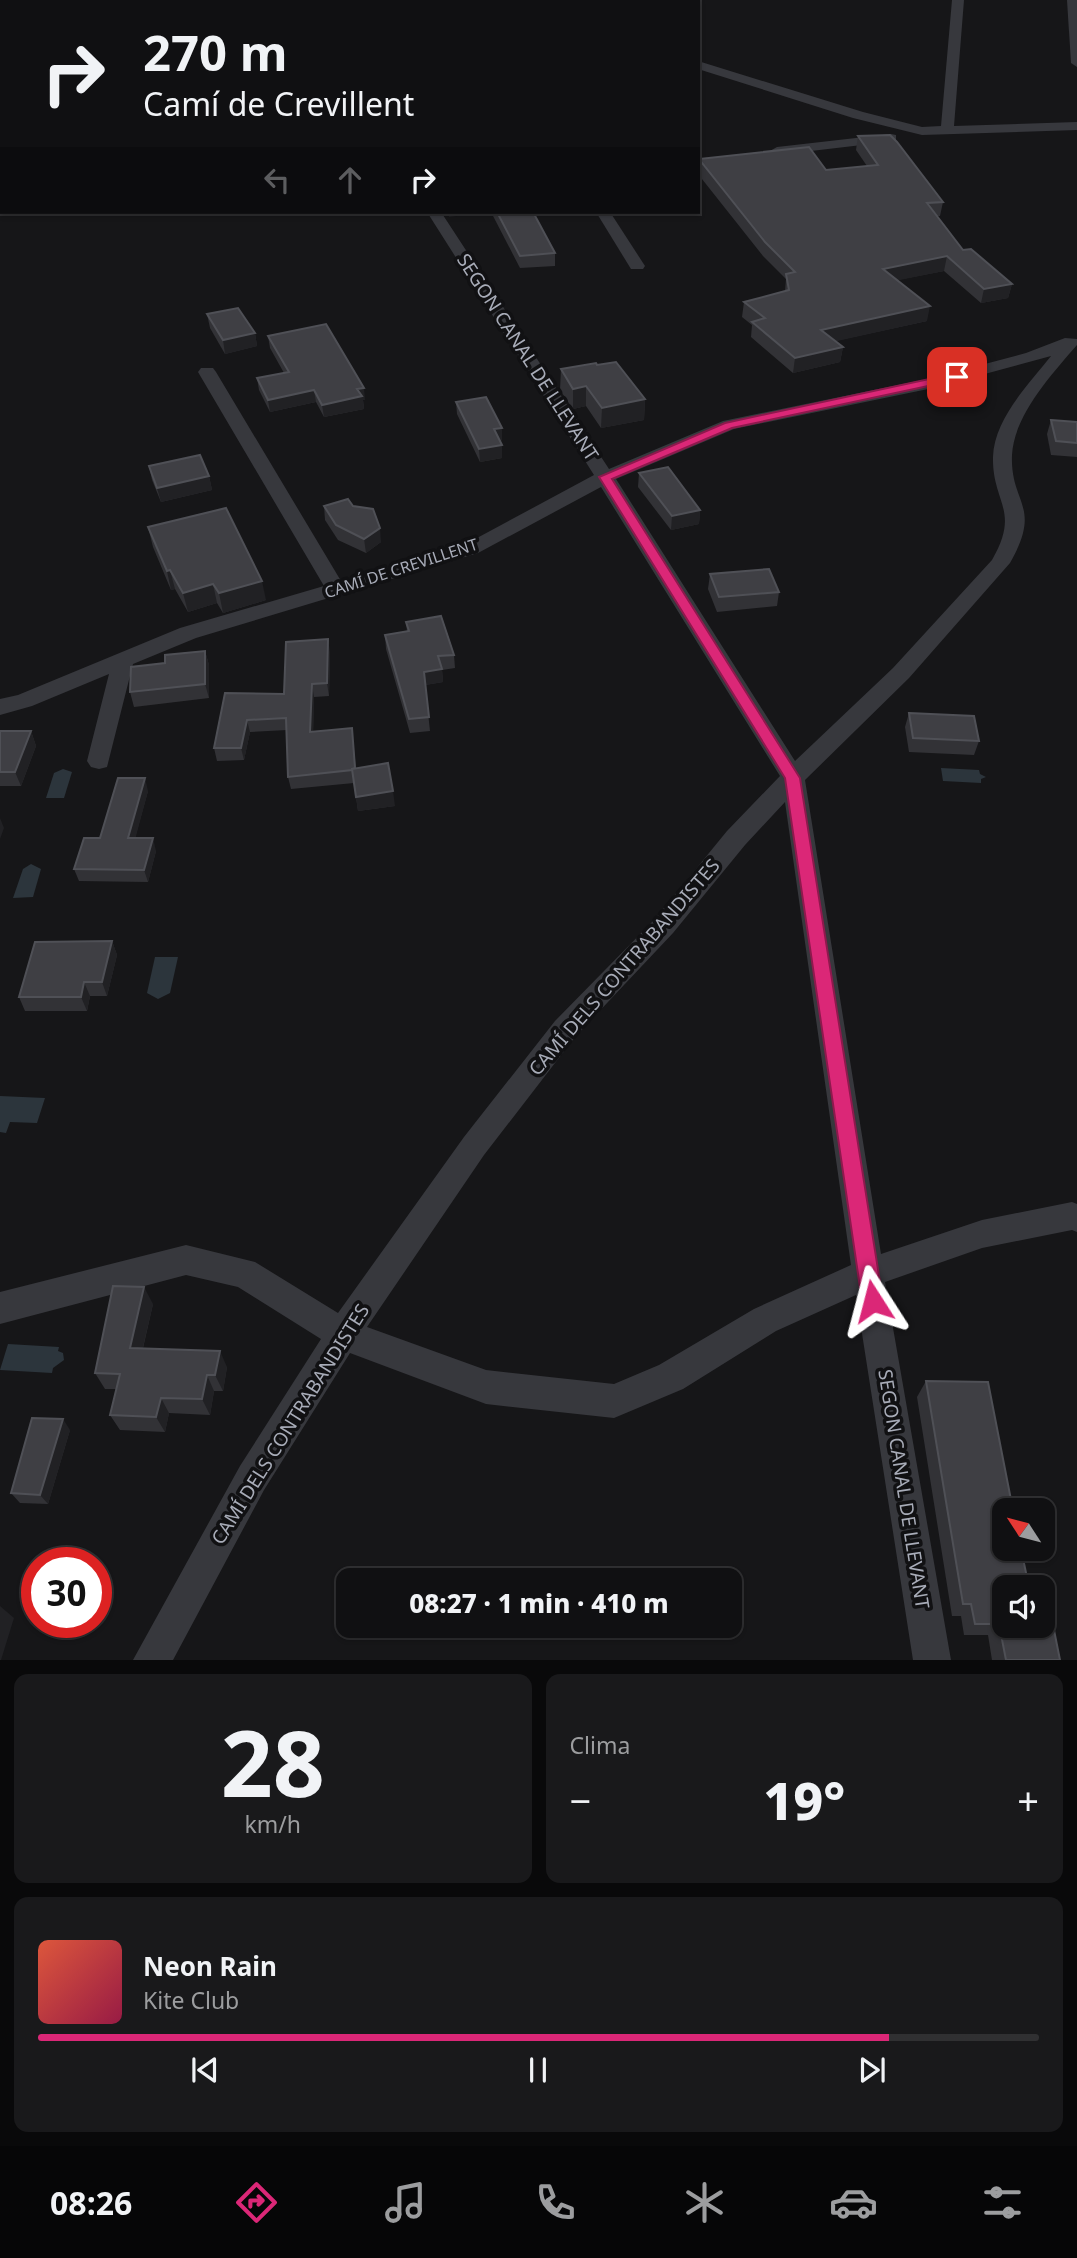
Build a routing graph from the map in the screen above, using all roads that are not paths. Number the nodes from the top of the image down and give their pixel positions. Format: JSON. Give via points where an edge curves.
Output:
{"nodes":[{"id":1,"x":958,"y":0,"type":"edge"},
{"id":2,"x":1073,"y":0,"type":"edge"},
{"id":3,"x":1077,"y":63,"type":"edge"},
{"id":4,"x":700,"y":66,"type":"edge"},
{"id":5,"x":1077,"y":126,"type":"edge"},
{"id":6,"x":922,"y":131,"type":"junction"},
{"id":7,"x":947,"y":131,"type":"junction"},
{"id":8,"x":759,"y":153,"type":"edge"},
{"id":9,"x":435,"y":214,"type":"edge"},
{"id":10,"x":604,"y":214,"type":"edge"},
{"id":11,"x":637,"y":266,"type":"dead end"},
{"id":12,"x":1073,"y":340,"type":"edge"},
{"id":13,"x":207,"y":372,"type":"dead end"},
{"id":14,"x":605,"y":477,"type":"junction"},
{"id":15,"x":336,"y":589,"type":"junction"},
{"id":16,"x":123,"y":660,"type":"junction"},
{"id":17,"x":0,"y":708,"type":"edge"},
{"id":18,"x":99,"y":761,"type":"dead end"},
{"id":19,"x":793,"y":778,"type":"junction"},
{"id":20,"x":1077,"y":1218,"type":"edge"},
{"id":21,"x":868,"y":1273,"type":"junction"},
{"id":22,"x":0,"y":1308,"type":"edge"},
{"id":23,"x":343,"y":1335,"type":"junction"},
{"id":24,"x":152,"y":1660,"type":"edge"},
{"id":25,"x":932,"y":1660,"type":"edge"}],
"edges":[{"from":1,"to":7,"type":"street"},
{"from":2,"to":3,"type":"street"},
{"from":4,"to":6,"type":"street","via":[[858,116]]},
{"from":5,"to":7,"type":"street"},
{"from":6,"to":7,"type":"street"},
{"from":6,"to":8,"type":"street"},
{"from":9,"to":14,"type":"street","name":"SEGON CANAL DE LLEVANT"},
{"from":10,"to":11,"type":"street"},
{"from":12,"to":14,"type":"street","name":"CAMÍ DE CREVILLENT","via":[[1032,358],[933,383],[729,425]]},
{"from":12,"to":19,"type":"street","name":"CAMÍ DELS CONTRABANDISTES","via":[[1004,438],[1004,475],[1018,515],[1014,543],[901,673]]},
{"from":13,"to":15,"type":"street"},
{"from":14,"to":15,"type":"street","name":"CAMÍ DE CREVILLENT","via":[[471,549]]},
{"from":14,"to":19,"type":"street","name":"SEGON CANAL DE LLEVANT"},
{"from":15,"to":16,"type":"street","name":"CAMÍ DE CREVILLENT","via":[[188,633]]},
{"from":16,"to":17,"type":"street","name":"CAMÍ DE CREVILLENT"},
{"from":16,"to":18,"type":"street"},
{"from":19,"to":21,"type":"street","name":"SEGON CANAL DE LLEVANT"},
{"from":19,"to":23,"type":"street","name":"CAMÍ DELS CONTRABANDISTES","via":[[736,838],[664,926],[565,1029],[474,1146]]},
{"from":20,"to":21,"type":"street","via":[[982,1234]]},
{"from":21,"to":23,"type":"street","via":[[765,1320],[671,1377],[614,1401],[486,1387]]},
{"from":21,"to":25,"type":"street","name":"SEGON CANAL DE LLEVANT"},
{"from":22,"to":23,"type":"street","via":[[186,1260],[244,1273]]},
{"from":23,"to":24,"type":"street","name":"CAMÍ DELS CONTRABANDISTES","via":[[252,1478]]}]}
